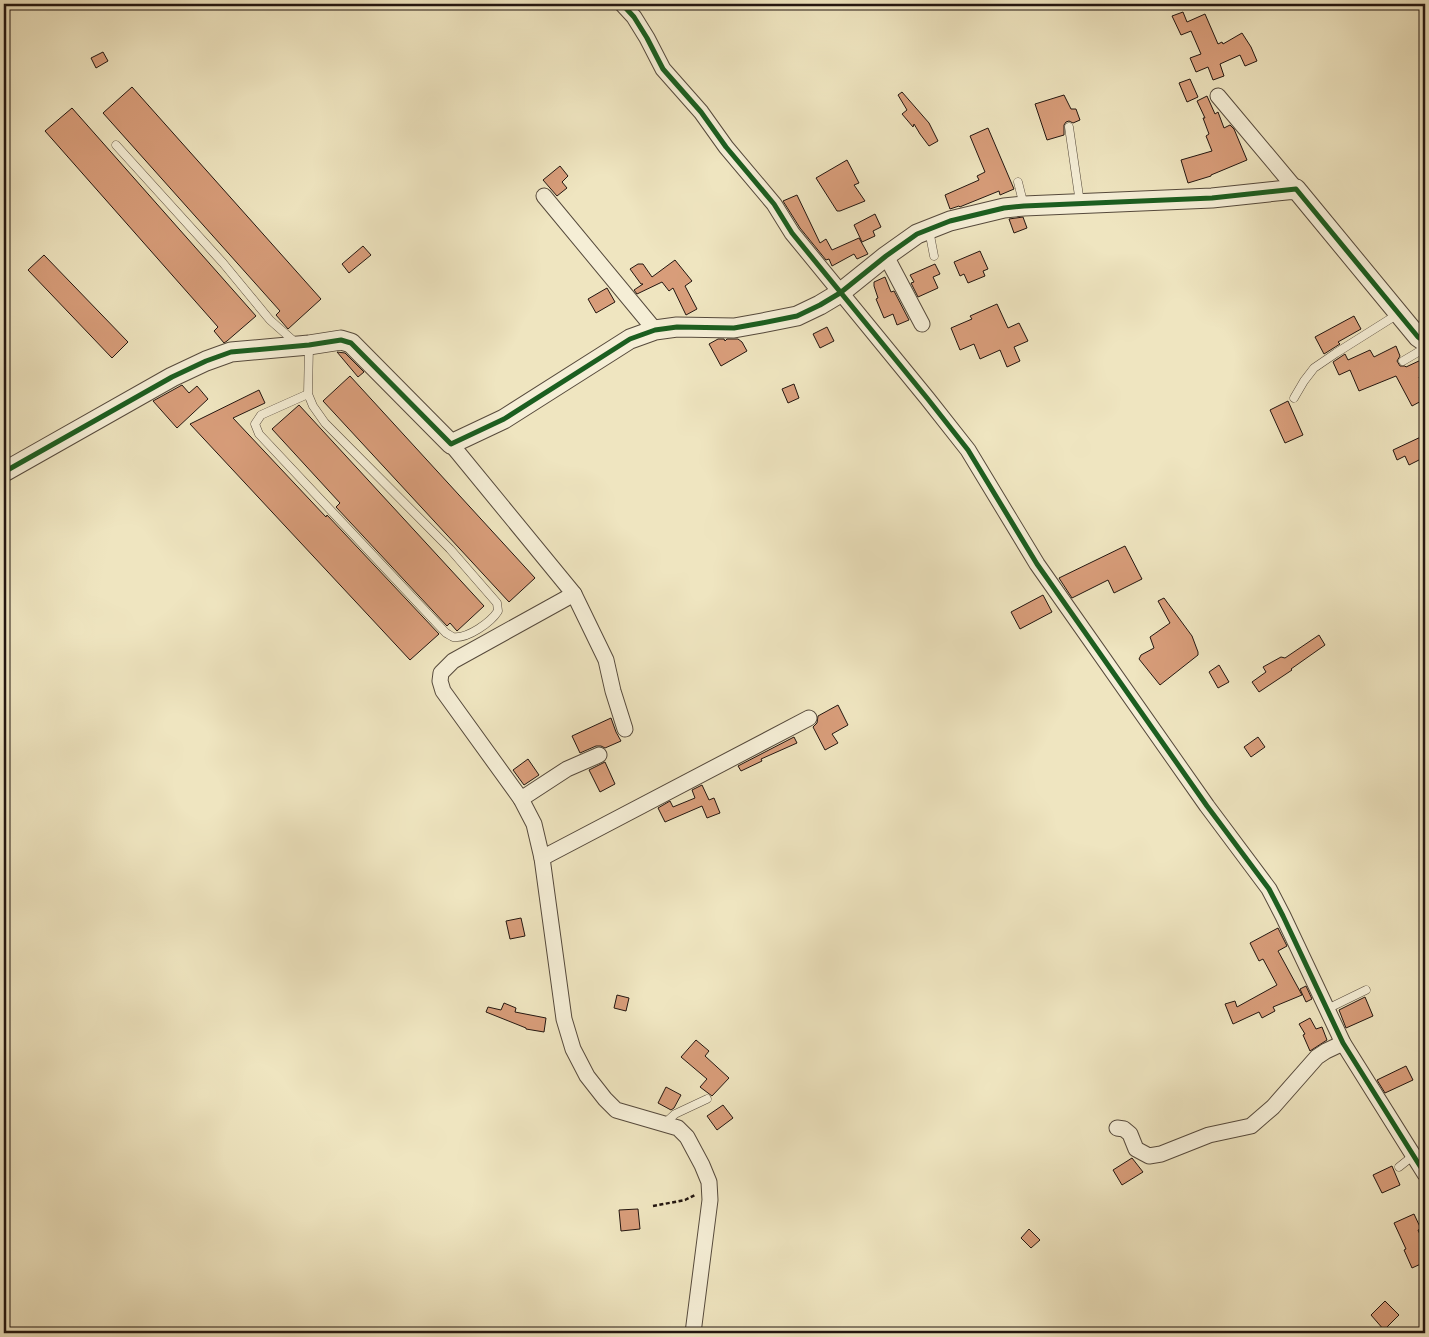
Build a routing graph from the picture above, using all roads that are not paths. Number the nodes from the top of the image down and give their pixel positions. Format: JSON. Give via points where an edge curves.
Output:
{"nodes":[{"id":1,"x":622,"y":4,"type":"edge"},
{"id":2,"x":1218,"y":96,"type":"dead end"},
{"id":3,"x":1069,"y":127,"type":"dead end"},
{"id":4,"x":116,"y":145,"type":"dead end"},
{"id":5,"x":1018,"y":182,"type":"dead end"},
{"id":6,"x":1296,"y":189,"type":"junction"},
{"id":7,"x":544,"y":196,"type":"dead end"},
{"id":8,"x":1080,"y":203,"type":"junction"},
{"id":9,"x":1024,"y":206,"type":"junction"},
{"id":10,"x":929,"y":230,"type":"junction"},
{"id":11,"x":886,"y":256,"type":"junction"},
{"id":12,"x":934,"y":256,"type":"dead end"},
{"id":13,"x":840,"y":293,"type":"junction"},
{"id":14,"x":1398,"y":314,"type":"junction"},
{"id":15,"x":922,"y":324,"type":"dead end"},
{"id":16,"x":655,"y":330,"type":"junction"},
{"id":17,"x":1425,"y":342,"type":"edge"},
{"id":18,"x":304,"y":345,"type":"junction"},
{"id":19,"x":1425,"y":348,"type":"edge"},
{"id":20,"x":1402,"y":361,"type":"dead end"},
{"id":21,"x":308,"y":394,"type":"junction"},
{"id":22,"x":1294,"y":398,"type":"dead end"},
{"id":23,"x":451,"y":444,"type":"junction"},
{"id":24,"x":4,"y":472,"type":"edge"},
{"id":25,"x":574,"y":594,"type":"junction"},
{"id":26,"x":808,"y":718,"type":"dead end"},
{"id":27,"x":625,"y":729,"type":"dead end"},
{"id":28,"x":599,"y":755,"type":"dead end"},
{"id":29,"x":521,"y":800,"type":"junction"},
{"id":30,"x":542,"y":858,"type":"junction"},
{"id":31,"x":1366,"y":990,"type":"dead end"},
{"id":32,"x":1327,"y":1009,"type":"junction"},
{"id":33,"x":1343,"y":1043,"type":"junction"},
{"id":34,"x":707,"y":1098,"type":"dead end"},
{"id":35,"x":664,"y":1124,"type":"junction"},
{"id":36,"x":1117,"y":1128,"type":"dead end"},
{"id":37,"x":1414,"y":1155,"type":"junction"},
{"id":38,"x":1399,"y":1167,"type":"dead end"},
{"id":39,"x":1425,"y":1174,"type":"edge"},
{"id":40,"x":693,"y":1333,"type":"edge"}],
"edges":[{"from":1,"to":13,"type":"street","via":[[634,17],[663,69],[769,198],[792,233]]},
{"from":2,"to":6,"type":"street"},
{"from":3,"to":8,"type":"lane"},
{"from":4,"to":18,"type":"lane","via":[[270,320]]},
{"from":5,"to":9,"type":"lane"},
{"from":6,"to":8,"type":"street","via":[[1212,198]]},
{"from":6,"to":14,"type":"street"},
{"from":7,"to":16,"type":"street"},
{"from":8,"to":9,"type":"street"},
{"from":9,"to":10,"type":"street","via":[[950,221]]},
{"from":10,"to":11,"type":"street","via":[[917,234]]},
{"from":10,"to":12,"type":"lane"},
{"from":11,"to":13,"type":"street"},
{"from":11,"to":15,"type":"street"},
{"from":13,"to":16,"type":"street","via":[[797,316],[762,323],[734,328]]},
{"from":13,"to":32,"type":"street","via":[[968,450],[1037,564],[1269,890]]},
{"from":14,"to":17,"type":"street"},
{"from":14,"to":22,"type":"lane","via":[[1314,368]]},
{"from":16,"to":23,"type":"street","via":[[630,339],[504,419]]},
{"from":18,"to":21,"type":"lane"},
{"from":18,"to":23,"type":"street","via":[[341,340],[352,343]]},
{"from":18,"to":24,"type":"street","via":[[232,352],[206,361]]},
{"from":19,"to":20,"type":"lane"},
{"from":21,"to":21,"type":"lane","via":[[326,423],[450,549],[497,603],[498,611],[494,618],[468,635],[454,637],[446,633],[259,434],[255,424],[261,415]]},
{"from":23,"to":25,"type":"street"},
{"from":25,"to":27,"type":"street","via":[[606,660]]},
{"from":25,"to":29,"type":"street","via":[[453,660],[441,673],[443,690]]},
{"from":26,"to":30,"type":"street"},
{"from":28,"to":29,"type":"street","via":[[567,769]]},
{"from":29,"to":30,"type":"street","via":[[534,824]]},
{"from":30,"to":35,"type":"street","via":[[564,1019],[572,1049],[587,1076],[616,1110]]},
{"from":31,"to":32,"type":"lane"},
{"from":32,"to":33,"type":"street"},
{"from":33,"to":36,"type":"street","via":[[1317,1057],[1273,1107],[1251,1126],[1209,1135],[1149,1156],[1136,1149],[1130,1134]]},
{"from":33,"to":37,"type":"street"},
{"from":34,"to":35,"type":"lane","via":[[675,1114]]},
{"from":35,"to":40,"type":"street","via":[[678,1128],[687,1137],[709,1182],[710,1200]]},
{"from":37,"to":38,"type":"lane"},
{"from":37,"to":39,"type":"street"}]}
